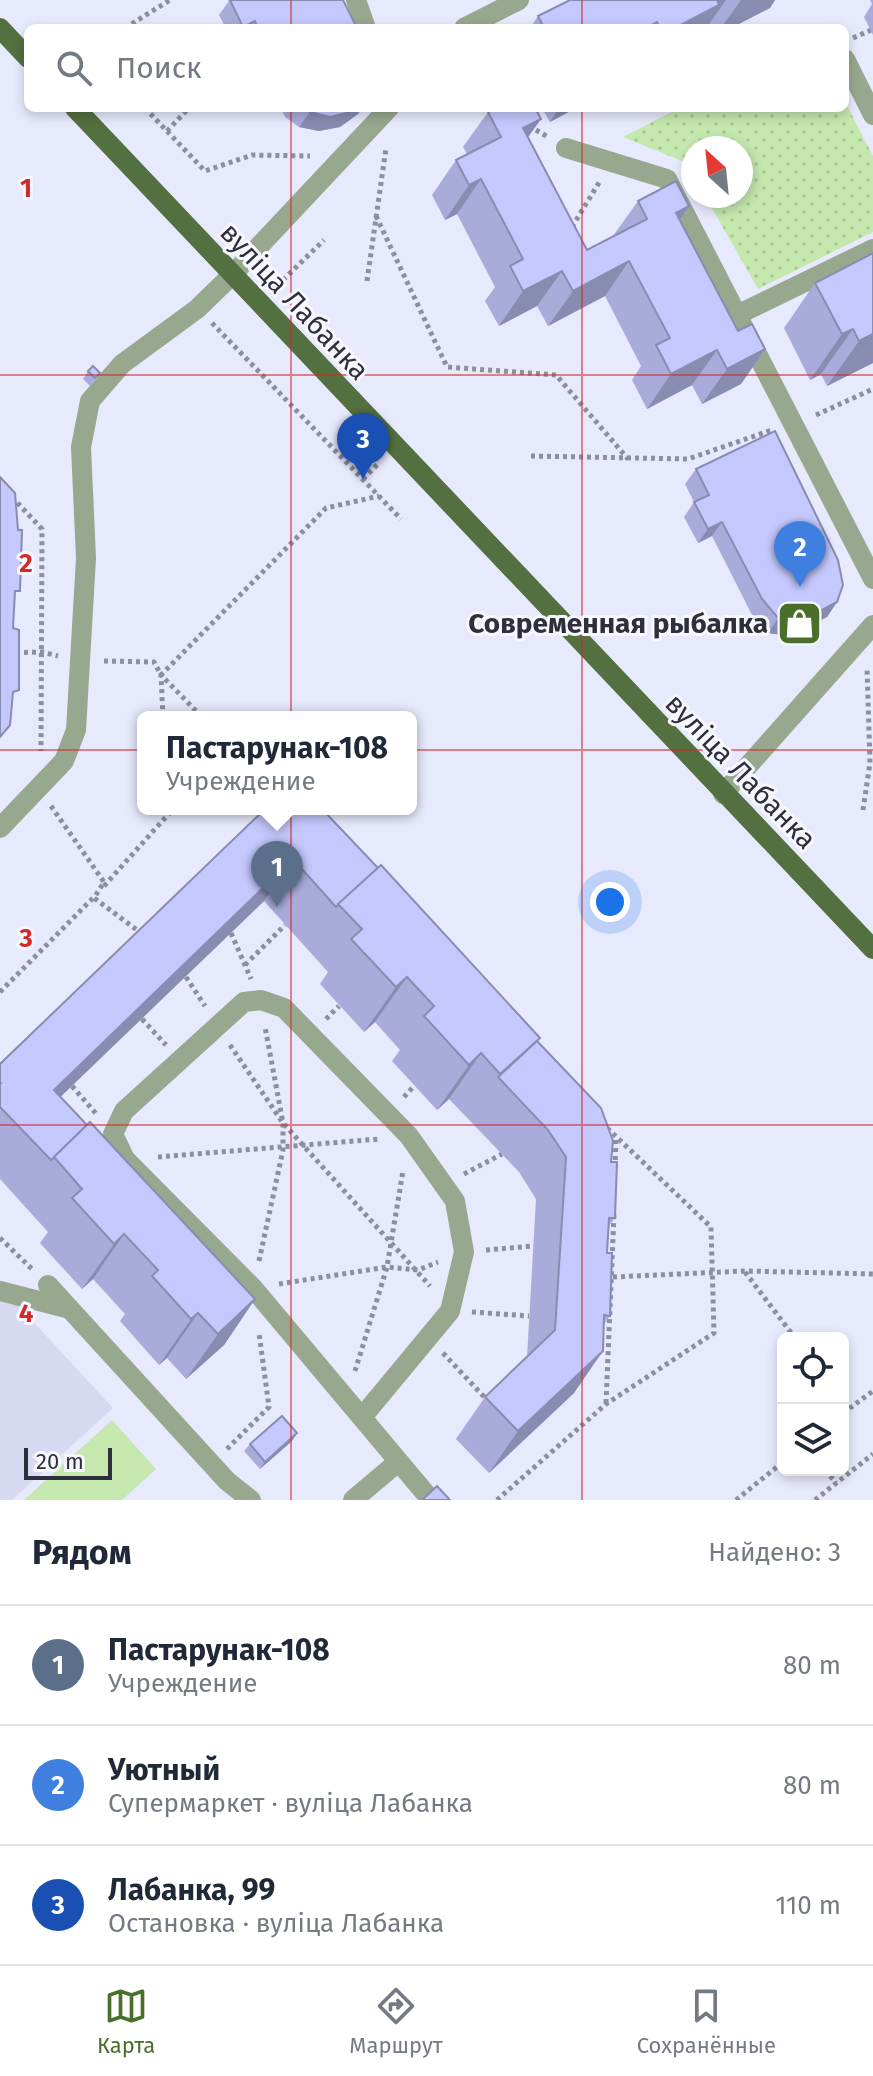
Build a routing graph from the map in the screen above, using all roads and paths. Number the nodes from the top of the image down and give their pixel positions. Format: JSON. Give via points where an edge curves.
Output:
{"nodes":[{"id":1,"x":170,"y":0,"type":"edge"},
{"id":2,"x":356,"y":0,"type":"edge"},
{"id":3,"x":519,"y":0,"type":"edge"},
{"id":4,"x":131,"y":24,"type":"edge"},
{"id":5,"x":364,"y":24,"type":"edge"},
{"id":6,"x":472,"y":24,"type":"edge"},
{"id":7,"x":0,"y":28,"type":"edge"},
{"id":8,"x":24,"y":54,"type":"edge"},
{"id":9,"x":849,"y":67,"type":"edge"},
{"id":10,"x":79,"y":112,"type":"edge"},
{"id":11,"x":149,"y":112,"type":"edge"},
{"id":12,"x":185,"y":112,"type":"edge"},
{"id":13,"x":385,"y":112,"type":"edge"},
{"id":14,"x":873,"y":115,"type":"edge"},
{"id":15,"x":516,"y":119,"type":"edge"},
{"id":16,"x":167,"y":131,"type":"junction"},
{"id":17,"x":388,"y":139,"type":"dead end"},
{"id":18,"x":566,"y":148,"type":"joint"},
{"id":19,"x":343,"y":157,"type":"junction"},
{"id":20,"x":611,"y":162,"type":"junction"},
{"id":21,"x":376,"y":216,"type":"junction"},
{"id":22,"x":566,"y":237,"type":"edge"},
{"id":23,"x":324,"y":240,"type":"dead end"},
{"id":24,"x":873,"y":249,"type":"edge"},
{"id":25,"x":232,"y":275,"type":"junction"},
{"id":26,"x":283,"y":280,"type":"dead end"},
{"id":27,"x":367,"y":281,"type":"dead end"},
{"id":28,"x":737,"y":315,"type":"junction"},
{"id":29,"x":226,"y":336,"type":"dead end"},
{"id":30,"x":873,"y":389,"type":"edge"},
{"id":31,"x":793,"y":423,"type":"junction"},
{"id":32,"x":531,"y":456,"type":"dead end"},
{"id":33,"x":628,"y":459,"type":"junction"},
{"id":34,"x":10,"y":496,"type":"edge"},
{"id":35,"x":379,"y":496,"type":"junction"},
{"id":36,"x":401,"y":519,"type":"dead end"},
{"id":37,"x":854,"y":542,"type":"junction"},
{"id":38,"x":831,"y":552,"type":"edge"},
{"id":39,"x":873,"y":579,"type":"edge"},
{"id":40,"x":869,"y":628,"type":"edge"},
{"id":41,"x":31,"y":652,"type":"dead end"},
{"id":42,"x":0,"y":653,"type":"edge"},
{"id":43,"x":104,"y":661,"type":"dead end"},
{"id":44,"x":161,"y":675,"type":"junction"},
{"id":45,"x":163,"y":711,"type":"edge"},
{"id":46,"x":196,"y":711,"type":"edge"},
{"id":47,"x":40,"y":789,"type":"junction"},
{"id":48,"x":723,"y":794,"type":"junction"},
{"id":49,"x":863,"y":810,"type":"dead end"},
{"id":50,"x":165,"y":815,"type":"edge"},
{"id":51,"x":0,"y":828,"type":"edge"},
{"id":52,"x":94,"y":898,"type":"junction"},
{"id":53,"x":285,"y":925,"type":"dead end"},
{"id":54,"x":231,"y":933,"type":"edge"},
{"id":55,"x":147,"y":937,"type":"edge"},
{"id":56,"x":873,"y":949,"type":"edge"},
{"id":57,"x":245,"y":965,"type":"junction"},
{"id":58,"x":186,"y":977,"type":"edge"},
{"id":59,"x":0,"y":992,"type":"edge"},
{"id":60,"x":261,"y":1000,"type":"junction"},
{"id":61,"x":142,"y":1019,"type":"edge"},
{"id":62,"x":216,"y":1024,"type":"junction"},
{"id":63,"x":179,"y":1059,"type":"junction"},
{"id":64,"x":72,"y":1086,"type":"edge"},
{"id":65,"x":283,"y":1123,"type":"junction"},
{"id":66,"x":604,"y":1125,"type":"edge"},
{"id":67,"x":113,"y":1134,"type":"junction"},
{"id":68,"x":409,"y":1136,"type":"junction"},
{"id":69,"x":616,"y":1137,"type":"junction"},
{"id":70,"x":306,"y":1148,"type":"junction"},
{"id":71,"x":283,"y":1150,"type":"junction"},
{"id":72,"x":502,"y":1154,"type":"dead end"},
{"id":73,"x":125,"y":1159,"type":"junction"},
{"id":74,"x":615,"y":1184,"type":"edge"},
{"id":75,"x":444,"y":1185,"type":"junction"},
{"id":76,"x":615,"y":1199,"type":"edge"},
{"id":77,"x":0,"y":1238,"type":"edge"},
{"id":78,"x":392,"y":1243,"type":"junction"},
{"id":79,"x":533,"y":1246,"type":"dead end"},
{"id":80,"x":464,"y":1252,"type":"junction"},
{"id":81,"x":387,"y":1267,"type":"junction"},
{"id":82,"x":418,"y":1270,"type":"junction"},
{"id":83,"x":745,"y":1271,"type":"junction"},
{"id":84,"x":715,"y":1273,"type":"junction"},
{"id":85,"x":873,"y":1274,"type":"edge"},
{"id":86,"x":613,"y":1277,"type":"junction"},
{"id":87,"x":48,"y":1285,"type":"joint"},
{"id":88,"x":253,"y":1288,"type":"junction"},
{"id":89,"x":0,"y":1291,"type":"edge"},
{"id":90,"x":70,"y":1309,"type":"junction"},
{"id":91,"x":450,"y":1311,"type":"junction"},
{"id":92,"x":529,"y":1316,"type":"dead end"},
{"id":93,"x":791,"y":1332,"type":"edge"},
{"id":94,"x":429,"y":1337,"type":"junction"},
{"id":95,"x":873,"y":1391,"type":"edge"},
{"id":96,"x":347,"y":1398,"type":"junction"},
{"id":97,"x":606,"y":1404,"type":"junction"},
{"id":98,"x":492,"y":1405,"type":"edge"},
{"id":99,"x":849,"y":1409,"type":"edge"},
{"id":100,"x":363,"y":1416,"type":"junction"},
{"id":101,"x":873,"y":1454,"type":"edge"},
{"id":102,"x":398,"y":1462,"type":"junction"},
{"id":103,"x":213,"y":1464,"type":"junction"},
{"id":104,"x":777,"y":1467,"type":"edge"},
{"id":105,"x":830,"y":1476,"type":"edge"},
{"id":106,"x":836,"y":1483,"type":"junction"},
{"id":107,"x":738,"y":1499,"type":"edge"},
{"id":108,"x":251,"y":1500,"type":"edge"},
{"id":109,"x":353,"y":1500,"type":"edge"},
{"id":110,"x":431,"y":1500,"type":"edge"},
{"id":111,"x":497,"y":1500,"type":"edge"},
{"id":112,"x":815,"y":1500,"type":"edge"}],
"edges":[{"from":1,"to":4,"type":"path"},
{"from":2,"to":5,"type":"lane"},
{"from":3,"to":6,"type":"lane"},
{"from":7,"to":8,"type":"main road"},
{"from":9,"to":14,"type":"lane"},
{"from":10,"to":25,"type":"main road","name":"вуліца Лабанка"},
{"from":11,"to":16,"type":"path"},
{"from":12,"to":16,"type":"path"},
{"from":13,"to":19,"type":"lane"},
{"from":15,"to":18,"type":"path"},
{"from":16,"to":19,"type":"path","via":[[205,171],[252,155]]},
{"from":17,"to":21,"type":"path"},
{"from":18,"to":20,"type":"lane"},
{"from":19,"to":25,"type":"lane"},
{"from":20,"to":22,"type":"path"},
{"from":20,"to":28,"type":"lane","via":[[667,179]]},
{"from":21,"to":27,"type":"path"},
{"from":21,"to":33,"type":"path","via":[[447,367],[556,375]]},
{"from":23,"to":26,"type":"path"},
{"from":24,"to":28,"type":"lane"},
{"from":25,"to":47,"type":"lane","via":[[197,309],[122,364],[90,401],[81,447],[86,558],[76,730],[64,761]]},
{"from":25,"to":48,"type":"main road","name":"вуліца Лабанка"},
{"from":28,"to":31,"type":"lane"},
{"from":29,"to":35,"type":"path"},
{"from":30,"to":31,"type":"path"},
{"from":31,"to":33,"type":"path","via":[[688,459]]},
{"from":31,"to":37,"type":"lane"},
{"from":32,"to":33,"type":"path"},
{"from":34,"to":47,"type":"path","via":[[42,529]]},
{"from":35,"to":36,"type":"path"},
{"from":35,"to":44,"type":"path","via":[[326,508]]},
{"from":37,"to":38,"type":"lane"},
{"from":37,"to":39,"type":"lane"},
{"from":40,"to":48,"type":"lane"},
{"from":40,"to":49,"type":"path","via":[[870,763]]},
{"from":41,"to":42,"type":"path"},
{"from":43,"to":44,"type":"path","via":[[154,662]]},
{"from":44,"to":45,"type":"path"},
{"from":44,"to":46,"type":"path"},
{"from":47,"to":51,"type":"lane"},
{"from":47,"to":52,"type":"path","via":[[104,882]]},
{"from":48,"to":56,"type":"main road","name":"вуліца Лабанка"},
{"from":50,"to":52,"type":"path"},
{"from":52,"to":55,"type":"path"},
{"from":52,"to":59,"type":"path"},
{"from":53,"to":57,"type":"path"},
{"from":54,"to":57,"type":"path"},
{"from":57,"to":60,"type":"path"},
{"from":58,"to":62,"type":"path"},
{"from":60,"to":62,"type":"lane","via":[[244,1002]]},
{"from":60,"to":65,"type":"path"},
{"from":60,"to":68,"type":"lane","via":[[284,1008]]},
{"from":61,"to":63,"type":"path"},
{"from":62,"to":63,"type":"lane"},
{"from":62,"to":65,"type":"path"},
{"from":63,"to":67,"type":"lane","via":[[124,1111]]},
{"from":64,"to":67,"type":"path"},
{"from":65,"to":70,"type":"path"},
{"from":65,"to":71,"type":"path"},
{"from":66,"to":69,"type":"path"},
{"from":67,"to":73,"type":"lane"},
{"from":68,"to":70,"type":"path"},
{"from":68,"to":75,"type":"lane"},
{"from":68,"to":78,"type":"path"},
{"from":69,"to":74,"type":"path"},
{"from":69,"to":84,"type":"path","via":[[711,1227]]},
{"from":70,"to":71,"type":"path"},
{"from":70,"to":78,"type":"path"},
{"from":71,"to":73,"type":"path"},
{"from":71,"to":88,"type":"path"},
{"from":72,"to":75,"type":"path"},
{"from":73,"to":88,"type":"lane"},
{"from":75,"to":80,"type":"lane","via":[[455,1201]]},
{"from":76,"to":86,"type":"path"},
{"from":77,"to":87,"type":"path"},
{"from":78,"to":81,"type":"path"},
{"from":78,"to":82,"type":"path"},
{"from":79,"to":80,"type":"path"},
{"from":80,"to":82,"type":"path"},
{"from":80,"to":91,"type":"lane"},
{"from":81,"to":82,"type":"path"},
{"from":81,"to":88,"type":"path"},
{"from":81,"to":96,"type":"path"},
{"from":82,"to":91,"type":"path"},
{"from":83,"to":84,"type":"path"},
{"from":83,"to":85,"type":"path"},
{"from":83,"to":93,"type":"path"},
{"from":84,"to":86,"type":"path"},
{"from":84,"to":97,"type":"path","via":[[714,1333]]},
{"from":86,"to":97,"type":"path"},
{"from":87,"to":90,"type":"lane"},
{"from":88,"to":96,"type":"lane"},
{"from":88,"to":103,"type":"path","via":[[269,1407]]},
{"from":89,"to":90,"type":"lane"},
{"from":90,"to":103,"type":"lane"},
{"from":91,"to":92,"type":"path"},
{"from":91,"to":94,"type":"lane"},
{"from":94,"to":98,"type":"path"},
{"from":94,"to":100,"type":"lane"},
{"from":95,"to":99,"type":"path"},
{"from":96,"to":100,"type":"lane"},
{"from":97,"to":111,"type":"path"},
{"from":100,"to":102,"type":"lane"},
{"from":101,"to":106,"type":"path"},
{"from":102,"to":109,"type":"lane"},
{"from":102,"to":110,"type":"lane"},
{"from":103,"to":108,"type":"lane"},
{"from":104,"to":107,"type":"path"},
{"from":105,"to":106,"type":"path"},
{"from":106,"to":112,"type":"path"}]}
